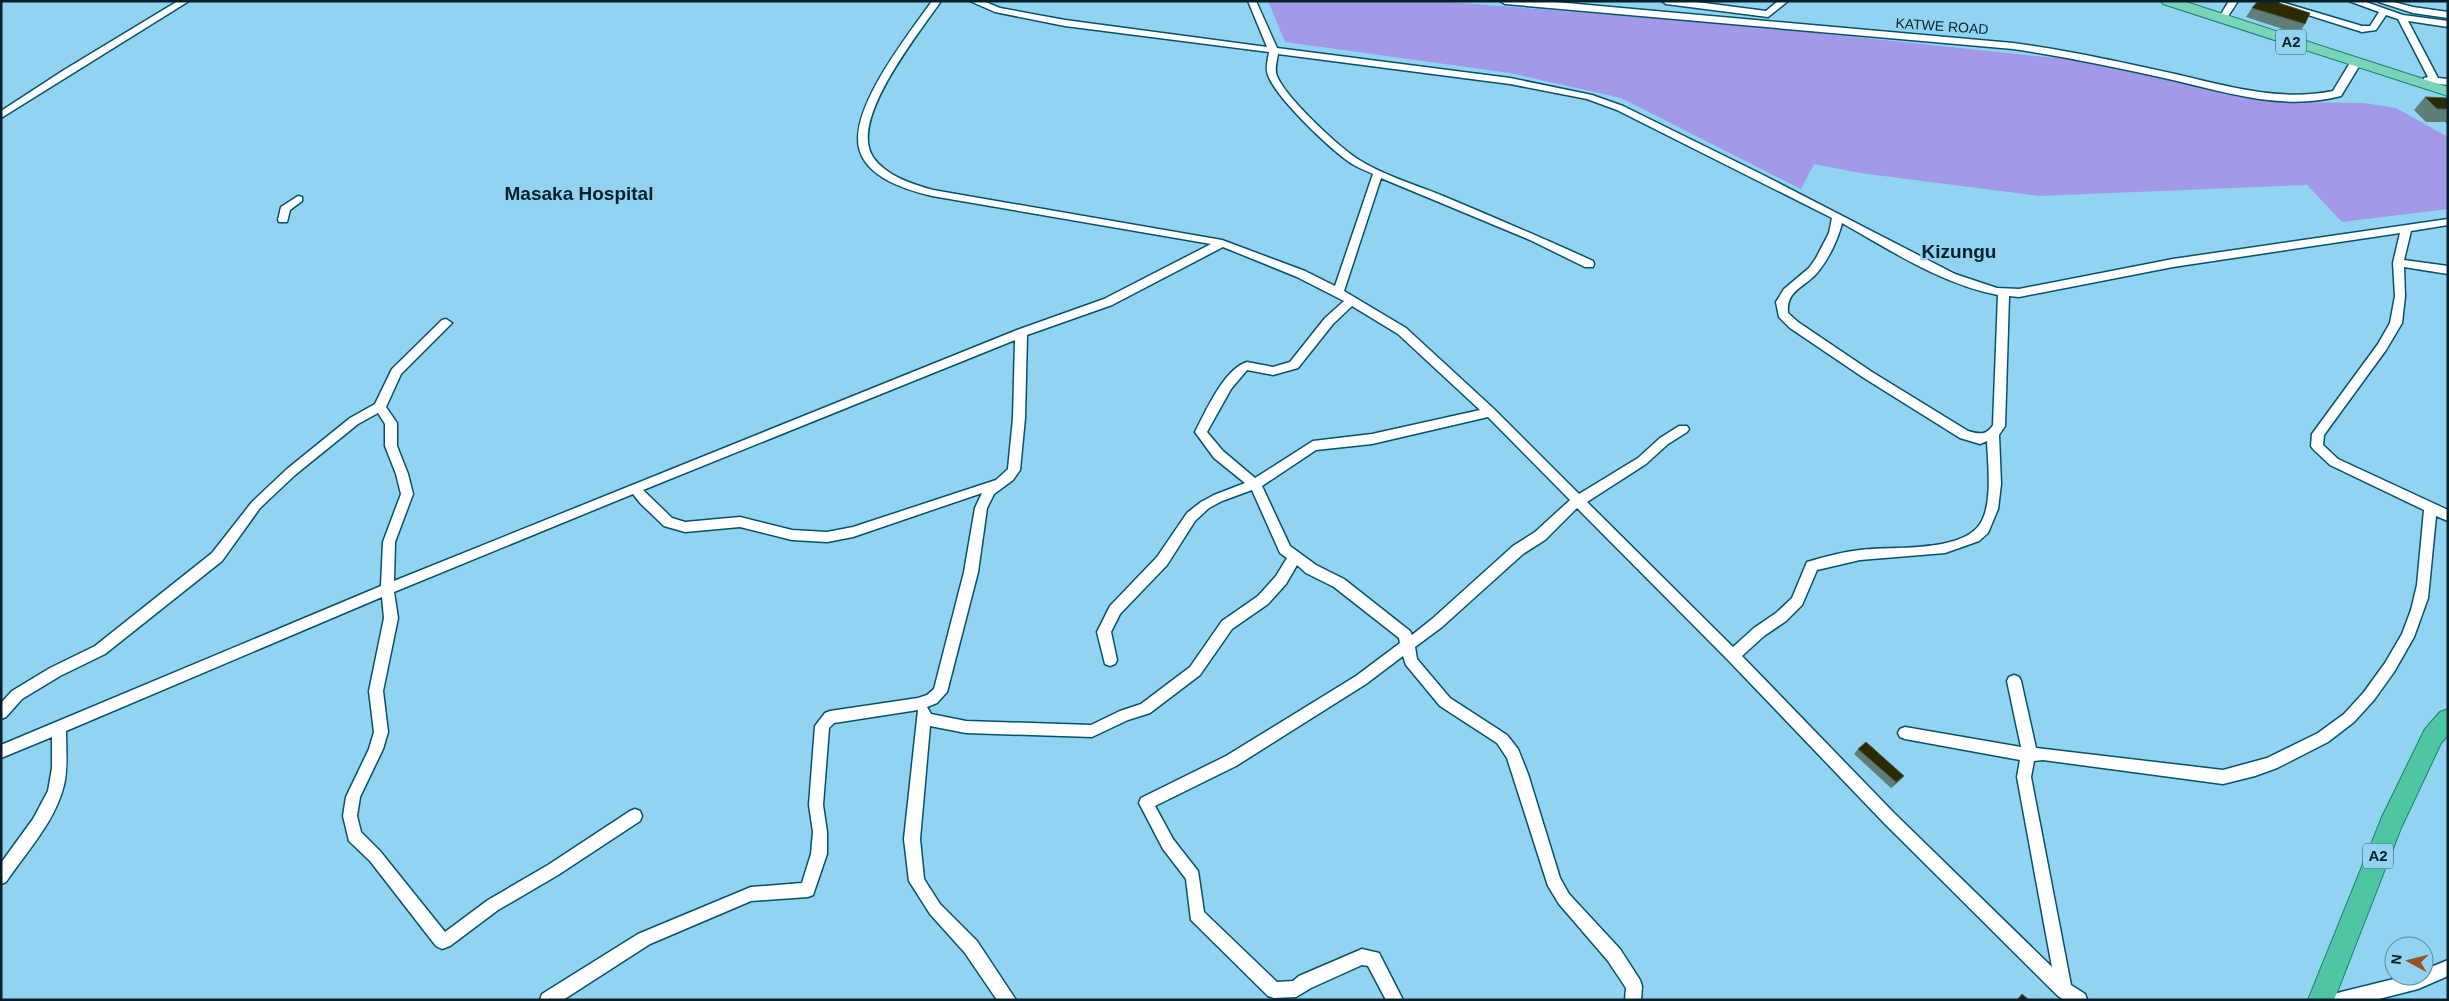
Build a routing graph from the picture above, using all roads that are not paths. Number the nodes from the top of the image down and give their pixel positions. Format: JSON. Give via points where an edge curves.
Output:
{"nodes":[{"id":1,"x":185,"y":1,"type":"edge"},
{"id":2,"x":937,"y":1,"type":"edge"},
{"id":3,"x":974,"y":1,"type":"edge"},
{"id":4,"x":1252,"y":1,"type":"edge"},
{"id":5,"x":1505,"y":1,"type":"edge"},
{"id":6,"x":1666,"y":1,"type":"edge"},
{"id":7,"x":1784,"y":1,"type":"edge"},
{"id":8,"x":2168,"y":1,"type":"edge"},
{"id":9,"x":2234,"y":1,"type":"edge"},
{"id":10,"x":2268,"y":1,"type":"edge"},
{"id":11,"x":2353,"y":1,"type":"edge"},
{"id":12,"x":2381,"y":1,"type":"edge"},
{"id":13,"x":1700,"y":3,"type":"edge"},
{"id":14,"x":2413,"y":10,"type":"junction"},
{"id":15,"x":2384,"y":11,"type":"junction"},
{"id":16,"x":1768,"y":14,"type":"junction"},
{"id":17,"x":2448,"y":15,"type":"edge"},
{"id":18,"x":2402,"y":17,"type":"junction"},
{"id":19,"x":2222,"y":19,"type":"junction"},
{"id":20,"x":2415,"y":20,"type":"junction"},
{"id":21,"x":2448,"y":24,"type":"edge"},
{"id":22,"x":1766,"y":26,"type":"junction"},
{"id":23,"x":1274,"y":52,"type":"junction"},
{"id":24,"x":2355,"y":63,"type":"junction"},
{"id":25,"x":2434,"y":80,"type":"junction"},
{"id":26,"x":2414,"y":82,"type":"junction"},
{"id":27,"x":2448,"y":82,"type":"edge"},
{"id":28,"x":2448,"y":92,"type":"edge"},
{"id":29,"x":1,"y":115,"type":"edge"},
{"id":30,"x":1378,"y":173,"type":"junction"},
{"id":31,"x":298,"y":199,"type":"dead end"},
{"id":32,"x":1838,"y":217,"type":"junction"},
{"id":33,"x":283,"y":220,"type":"dead end"},
{"id":34,"x":2448,"y":222,"type":"edge"},
{"id":35,"x":2406,"y":228,"type":"junction"},
{"id":36,"x":1222,"y":243,"type":"junction"},
{"id":37,"x":2398,"y":263,"type":"junction"},
{"id":38,"x":1589,"y":264,"type":"dead end"},
{"id":39,"x":2448,"y":270,"type":"edge"},
{"id":40,"x":1338,"y":292,"type":"junction"},
{"id":41,"x":2004,"y":293,"type":"junction"},
{"id":42,"x":1352,"y":300,"type":"junction"},
{"id":43,"x":446,"y":322,"type":"dead end"},
{"id":44,"x":1021,"y":333,"type":"junction"},
{"id":45,"x":380,"y":407,"type":"junction"},
{"id":46,"x":1490,"y":412,"type":"junction"},
{"id":47,"x":1683,"y":429,"type":"dead end"},
{"id":48,"x":1992,"y":435,"type":"junction"},
{"id":49,"x":1005,"y":480,"type":"junction"},
{"id":50,"x":1255,"y":484,"type":"junction"},
{"id":51,"x":635,"y":488,"type":"junction"},
{"id":52,"x":1237,"y":492,"type":"junction"},
{"id":53,"x":1260,"y":496,"type":"junction"},
{"id":54,"x":1578,"y":502,"type":"junction"},
{"id":55,"x":2430,"y":508,"type":"junction"},
{"id":56,"x":2448,"y":516,"type":"edge"},
{"id":57,"x":1294,"y":558,"type":"junction"},
{"id":58,"x":387,"y":589,"type":"junction"},
{"id":59,"x":1408,"y":645,"type":"junction"},
{"id":60,"x":1733,"y":656,"type":"junction"},
{"id":61,"x":1110,"y":660,"type":"dead end"},
{"id":62,"x":2014,"y":681,"type":"dead end"},
{"id":63,"x":925,"y":702,"type":"junction"},
{"id":64,"x":1,"y":713,"type":"edge"},
{"id":65,"x":923,"y":719,"type":"junction"},
{"id":66,"x":2448,"y":719,"type":"edge"},
{"id":67,"x":59,"y":728,"type":"junction"},
{"id":68,"x":1905,"y":733,"type":"dead end"},
{"id":69,"x":1,"y":752,"type":"edge"},
{"id":70,"x":2030,"y":755,"type":"junction"},
{"id":71,"x":635,"y":816,"type":"dead end"},
{"id":72,"x":1,"y":877,"type":"edge"},
{"id":73,"x":2448,"y":968,"type":"edge"},
{"id":74,"x":2064,"y":990,"type":"junction"},
{"id":75,"x":548,"y":1000,"type":"edge"},
{"id":76,"x":1008,"y":1000,"type":"edge"},
{"id":77,"x":1395,"y":1000,"type":"edge"},
{"id":78,"x":1633,"y":1000,"type":"edge"},
{"id":79,"x":2078,"y":1000,"type":"edge"},
{"id":80,"x":2321,"y":1000,"type":"edge"},
{"id":81,"x":2341,"y":1000,"type":"edge"}],
"edges":[{"from":1,"to":29,"type":"street"},
{"from":2,"to":36,"type":"street","via":[[871,101],[862,127],[864,148],[873,164],[903,183],[932,193]]},
{"from":3,"to":23,"type":"street","via":[[998,10],[1065,23]]},
{"from":4,"to":23,"type":"street"},
{"from":5,"to":22,"type":"street","name":"KATWE ROAD"},
{"from":6,"to":13,"type":"street"},
{"from":7,"to":16,"type":"street"},
{"from":8,"to":19,"type":"main road","number":"A2"},
{"from":9,"to":19,"type":"street"},
{"from":10,"to":15,"type":"street","via":[[2362,30],[2373,28]]},
{"from":11,"to":15,"type":"street"},
{"from":12,"to":14,"type":"street"},
{"from":13,"to":16,"type":"street"},
{"from":14,"to":17,"type":"street"},
{"from":14,"to":20,"type":"street"},
{"from":15,"to":18,"type":"street"},
{"from":16,"to":22,"type":"street"},
{"from":18,"to":20,"type":"street"},
{"from":18,"to":25,"type":"street"},
{"from":19,"to":24,"type":"main road","number":"A2"},
{"from":20,"to":21,"type":"street"},
{"from":22,"to":24,"type":"street","name":"KATWE ROAD","via":[[2048,50],[2281,98],[2337,94]]},
{"from":23,"to":30,"type":"street","via":[[1273,78],[1288,98],[1329,141],[1353,160]]},
{"from":23,"to":32,"type":"street","via":[[1510,81],[1589,97],[1620,108]]},
{"from":24,"to":26,"type":"main road","number":"A2"},
{"from":25,"to":26,"type":"street"},
{"from":25,"to":27,"type":"street"},
{"from":26,"to":28,"type":"main road","number":"A2"},
{"from":30,"to":38,"type":"street"},
{"from":30,"to":40,"type":"street"},
{"from":31,"to":33,"type":"street","via":[[285,209]]},
{"from":32,"to":41,"type":"street","via":[[1958,281]]},
{"from":32,"to":48,"type":"street","via":[[1817,265],[1788,292],[1782,302],[1783,314],[1868,376],[1964,435],[1980,439]]},
{"from":34,"to":35,"type":"street"},
{"from":35,"to":37,"type":"street"},
{"from":35,"to":41,"type":"street","via":[[2173,263],[2019,293]]},
{"from":36,"to":40,"type":"street"},
{"from":36,"to":44,"type":"street","via":[[1108,302]]},
{"from":37,"to":39,"type":"street"},
{"from":37,"to":55,"type":"street","via":[[2400,296],[2396,323],[2318,434],[2317,446],[2334,462]]},
{"from":40,"to":42,"type":"street"},
{"from":41,"to":48,"type":"street","via":[[1999,426]]},
{"from":42,"to":46,"type":"street","via":[[1402,332]]},
{"from":42,"to":50,"type":"street","via":[[1329,322],[1294,365],[1273,370],[1241,368],[1201,432],[1231,467]]},
{"from":43,"to":45,"type":"street","via":[[396,372]]},
{"from":44,"to":49,"type":"street","via":[[1014,470]]},
{"from":44,"to":51,"type":"street"},
{"from":45,"to":58,"type":"street","via":[[391,422],[391,446],[407,494],[389,542]]},
{"from":45,"to":64,"type":"street","via":[[354,421],[291,472],[256,505],[217,556],[100,650],[17,695]]},
{"from":46,"to":50,"type":"street","via":[[1372,439],[1313,446]]},
{"from":46,"to":54,"type":"street"},
{"from":47,"to":54,"type":"street"},
{"from":48,"to":60,"type":"street","via":[[1992,501],[1984,531],[1962,545],[1860,555],[1812,566],[1797,601]]},
{"from":49,"to":51,"type":"street","via":[[853,532],[828,537],[792,535],[740,522],[684,527],[668,522]]},
{"from":49,"to":63,"type":"street","via":[[990,492],[981,508],[955,641],[940,692]]},
{"from":50,"to":52,"type":"street"},
{"from":50,"to":53,"type":"street"},
{"from":51,"to":58,"type":"street"},
{"from":52,"to":53,"type":"street"},
{"from":52,"to":61,"type":"street","via":[[1205,505],[1191,517],[1162,561],[1115,610],[1104,632]]},
{"from":53,"to":57,"type":"street","via":[[1277,535]]},
{"from":54,"to":59,"type":"street"},
{"from":54,"to":60,"type":"street"},
{"from":55,"to":56,"type":"street"},
{"from":55,"to":70,"type":"street","via":[[2425,576],[2418,612],[2381,680],[2349,717],[2320,740],[2243,775],[2223,777]]},
{"from":57,"to":59,"type":"street","via":[[1340,583],[1405,635]]},
{"from":57,"to":65,"type":"street","via":[[1281,580],[1263,600],[1227,626],[1195,670],[1145,709],[1092,731],[966,728]]},
{"from":58,"to":67,"type":"street"},
{"from":58,"to":71,"type":"street","via":[[392,618],[376,691],[381,732],[353,797],[350,816],[354,836],[375,856],[436,937],[442,942],[450,938],[493,905]]},
{"from":59,"to":77,"type":"street","via":[[1361,680],[1231,761],[1146,803],[1168,844],[1193,876],[1197,915],[1274,990],[1296,989],[1362,956],[1373,959]]},
{"from":59,"to":78,"type":"street","via":[[1411,661],[1445,702],[1502,739],[1513,754],[1553,881],[1614,955],[1634,986]]},
{"from":60,"to":74,"type":"street","via":[[1889,818]]},
{"from":62,"to":70,"type":"street"},
{"from":63,"to":65,"type":"street"},
{"from":63,"to":75,"type":"street","via":[[842,714],[830,717],[822,726],[816,805],[819,854],[808,890],[751,894],[644,939]]},
{"from":65,"to":76,"type":"street","via":[[912,839],[917,881],[935,909],[971,947]]},
{"from":66,"to":80,"type":"highway","number":"A2","via":[[2434,736],[2390,825]]},
{"from":67,"to":69,"type":"street"},
{"from":67,"to":72,"type":"street","via":[[59,769],[55,792]]},
{"from":68,"to":70,"type":"street"},
{"from":70,"to":74,"type":"street","via":[[2024,777]]},
{"from":73,"to":81,"type":"street","via":[[2418,981]]},
{"from":74,"to":79,"type":"street"}]}
